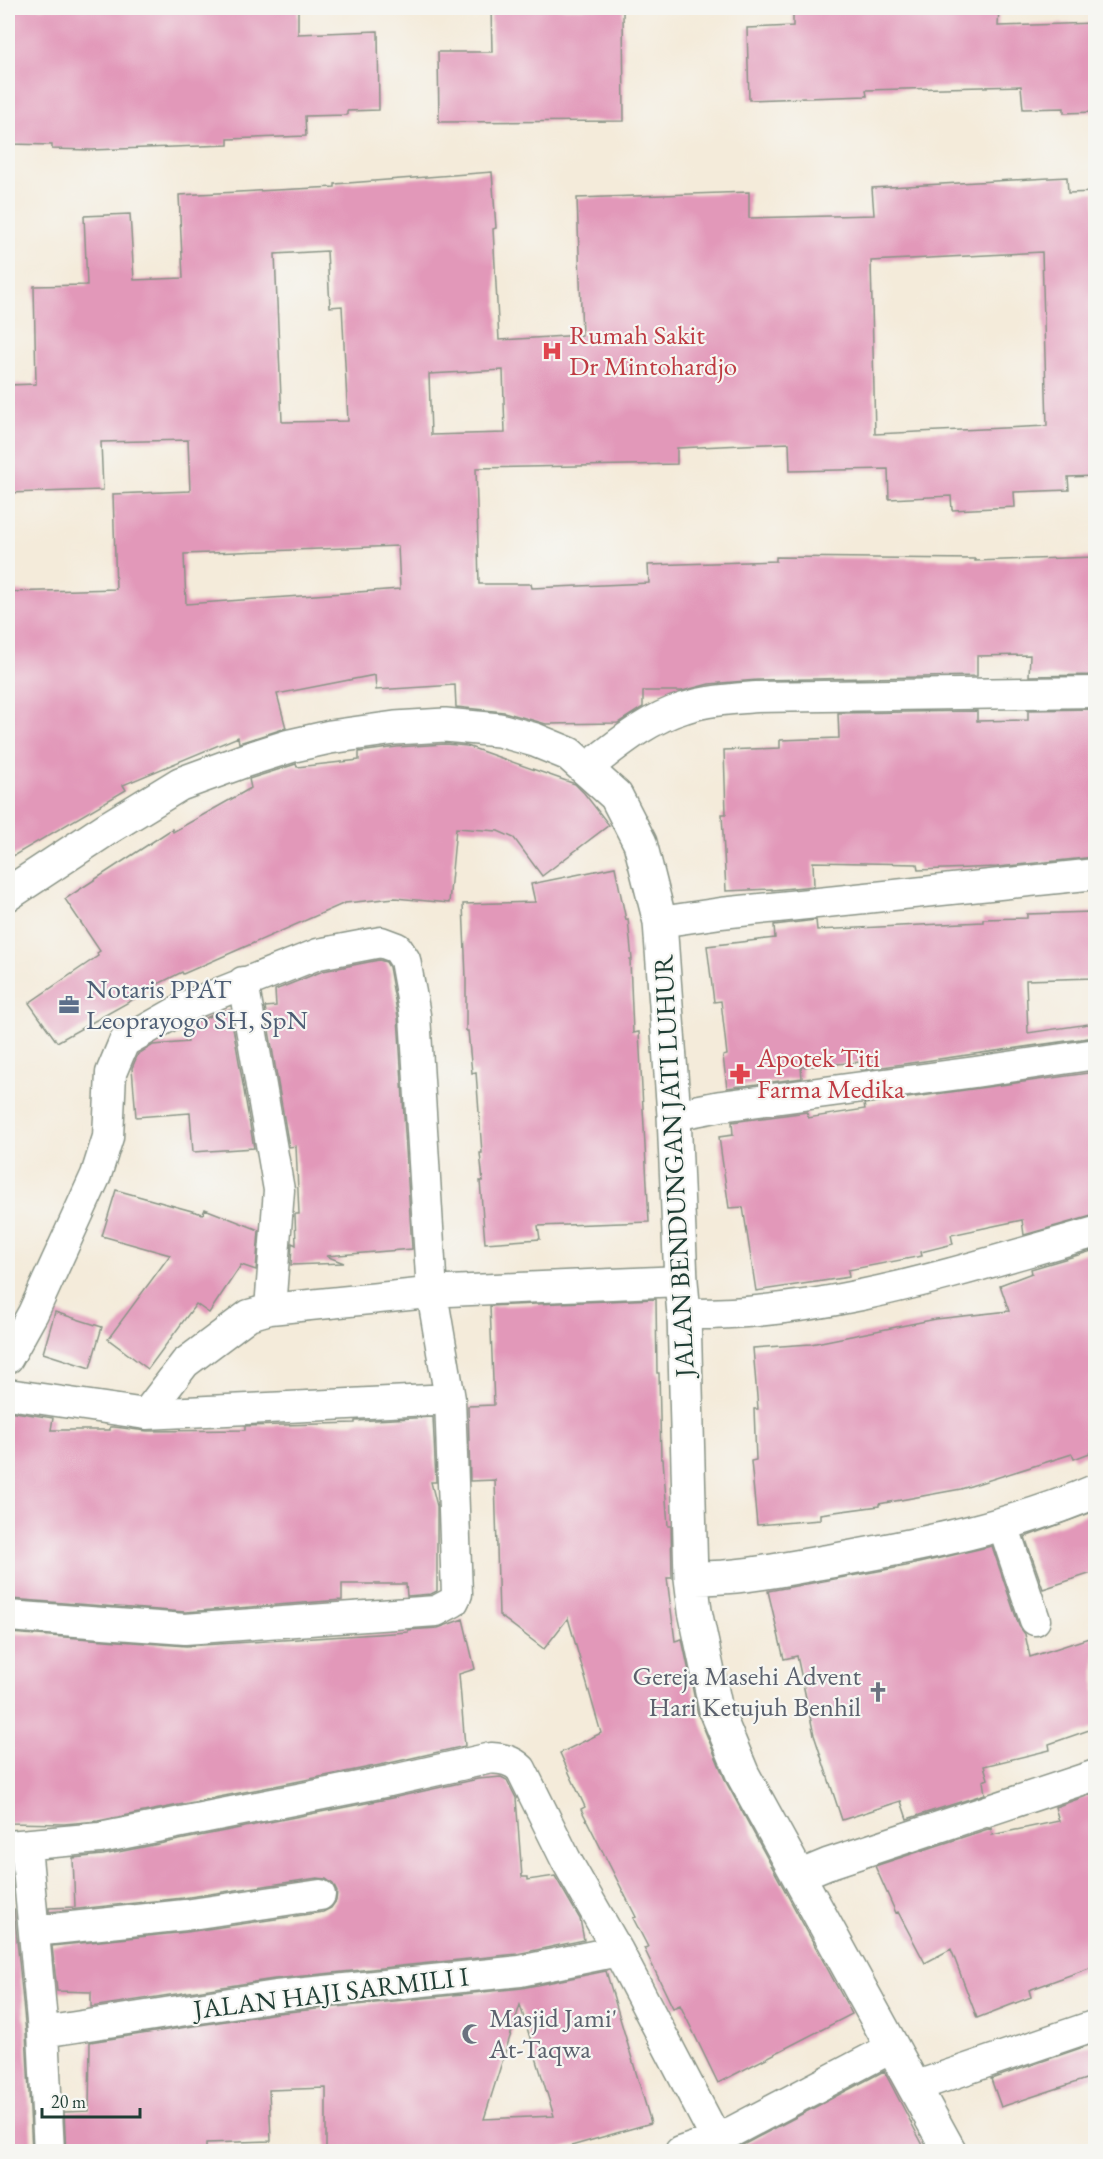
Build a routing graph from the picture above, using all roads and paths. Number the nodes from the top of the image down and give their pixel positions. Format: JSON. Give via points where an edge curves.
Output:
{"nodes":[{"id":1,"x":1095,"y":692,"type":"edge"},
{"id":2,"x":587,"y":768,"type":"junction"},
{"id":3,"x":1095,"y":874,"type":"edge"},
{"id":4,"x":8,"y":894,"type":"edge"},
{"id":5,"x":660,"y":921,"type":"junction"},
{"id":6,"x":243,"y":982,"type":"junction"},
{"id":7,"x":1095,"y":1054,"type":"edge"},
{"id":8,"x":674,"y":1115,"type":"junction"},
{"id":9,"x":1095,"y":1232,"type":"edge"},
{"id":10,"x":681,"y":1281,"type":"junction"},
{"id":11,"x":432,"y":1293,"type":"junction"},
{"id":12,"x":270,"y":1309,"type":"junction"},
{"id":13,"x":684,"y":1314,"type":"junction"},
{"id":14,"x":8,"y":1358,"type":"edge"},
{"id":15,"x":8,"y":1394,"type":"edge"},
{"id":16,"x":450,"y":1400,"type":"junction"},
{"id":17,"x":146,"y":1414,"type":"junction"},
{"id":18,"x":1095,"y":1491,"type":"edge"},
{"id":19,"x":1003,"y":1525,"type":"junction"},
{"id":20,"x":691,"y":1578,"type":"junction"},
{"id":21,"x":8,"y":1616,"type":"edge"},
{"id":22,"x":1035,"y":1620,"type":"dead end"},
{"id":23,"x":1095,"y":1775,"type":"edge"},
{"id":24,"x":17,"y":1846,"type":"edge"},
{"id":25,"x":798,"y":1876,"type":"junction"},
{"id":26,"x":320,"y":1895,"type":"dead end"},
{"id":27,"x":34,"y":1931,"type":"junction"},
{"id":28,"x":618,"y":1951,"type":"junction"},
{"id":29,"x":1095,"y":2025,"type":"edge"},
{"id":30,"x":43,"y":2032,"type":"junction"},
{"id":31,"x":893,"y":2048,"type":"junction"},
{"id":32,"x":928,"y":2082,"type":"junction"},
{"id":33,"x":719,"y":2146,"type":"edge"},
{"id":34,"x":49,"y":2151,"type":"edge"},
{"id":35,"x":680,"y":2151,"type":"edge"},
{"id":36,"x":950,"y":2151,"type":"edge"}],
"edges":[{"from":1,"to":2,"type":"street","via":[[716,700],[653,721]]},
{"from":2,"to":4,"type":"street","name":"JALAN BENDUNGAN JATI LUHUR","via":[[569,754],[499,730],[445,724],[330,737],[246,759],[180,784]]},
{"from":2,"to":5,"type":"street","name":"JALAN BENDUNGAN JATI LUHUR","via":[[616,796],[640,843]]},
{"from":3,"to":5,"type":"street"},
{"from":5,"to":8,"type":"street","name":"JALAN BENDUNGAN JATI LUHUR"},
{"from":6,"to":11,"type":"street","via":[[318,954],[381,942],[397,948],[405,960],[415,1015]]},
{"from":6,"to":12,"type":"street","via":[[279,1190]]},
{"from":6,"to":14,"type":"street","via":[[189,1005],[124,1042],[111,1073],[108,1137],[96,1175],[33,1313]]},
{"from":7,"to":8,"type":"street"},
{"from":8,"to":10,"type":"street","name":"JALAN BENDUNGAN JATI LUHUR"},
{"from":9,"to":13,"type":"street","via":[[860,1297],[760,1312]]},
{"from":10,"to":11,"type":"street"},
{"from":10,"to":13,"type":"street","name":"JALAN BENDUNGAN JATI LUHUR"},
{"from":11,"to":12,"type":"street"},
{"from":11,"to":16,"type":"street"},
{"from":12,"to":17,"type":"street","via":[[249,1315],[185,1363]]},
{"from":13,"to":20,"type":"street","name":"JALAN BENDUNGAN JATI LUHUR"},
{"from":15,"to":17,"type":"street"},
{"from":16,"to":17,"type":"street"},
{"from":16,"to":21,"type":"street","via":[[457,1594],[446,1607],[436,1611],[185,1629]]},
{"from":18,"to":19,"type":"street"},
{"from":19,"to":20,"type":"street","via":[[772,1571],[720,1579]]},
{"from":19,"to":22,"type":"street"},
{"from":20,"to":25,"type":"street","name":"JALAN BENDUNGAN JATI LUHUR","via":[[716,1710],[743,1775]]},
{"from":23,"to":25,"type":"street"},
{"from":24,"to":27,"type":"street"},
{"from":24,"to":28,"type":"street","via":[[99,1838],[490,1758],[504,1759],[521,1769],[566,1860]]},
{"from":25,"to":31,"type":"street","name":"JALAN BENDUNGAN JATI LUHUR"},
{"from":26,"to":27,"type":"street"},
{"from":27,"to":30,"type":"street"},
{"from":28,"to":30,"type":"street","name":"JALAN HAJI SARMILI I","via":[[520,1971],[276,1996]]},
{"from":28,"to":33,"type":"street"},
{"from":29,"to":32,"type":"street"},
{"from":30,"to":34,"type":"street"},
{"from":31,"to":32,"type":"street","name":"JALAN BENDUNGAN JATI LUHUR"},
{"from":31,"to":33,"type":"street"},
{"from":32,"to":36,"type":"street","name":"JALAN BENDUNGAN JATI LUHUR"},
{"from":33,"to":35,"type":"street"}]}
